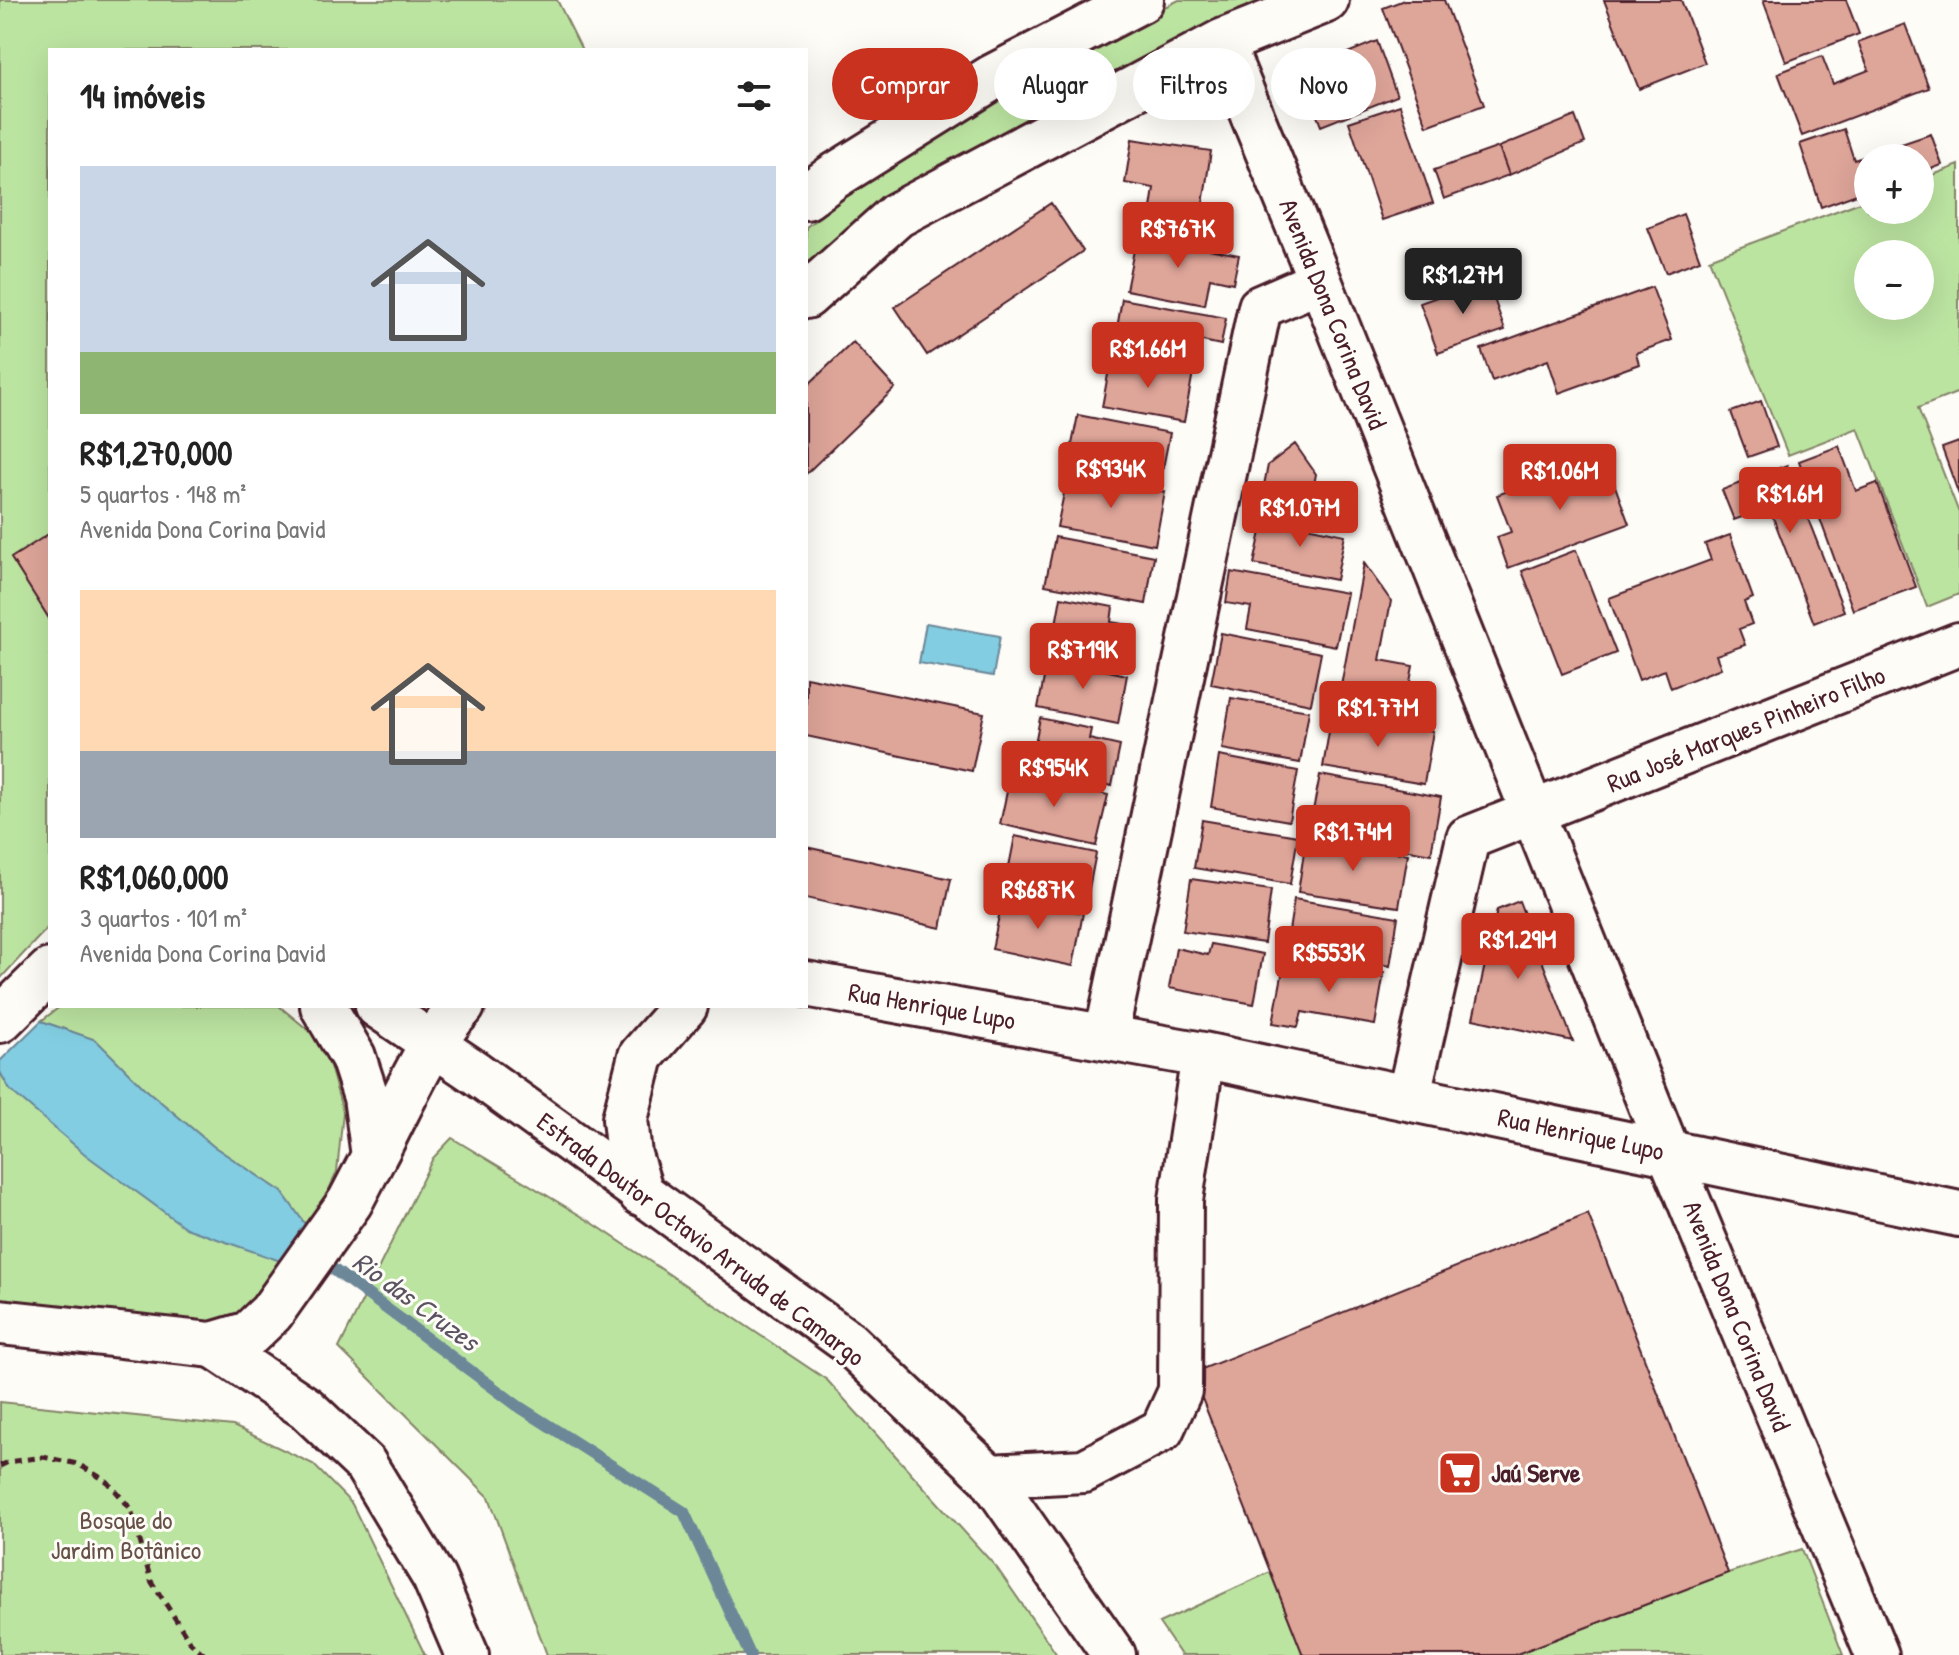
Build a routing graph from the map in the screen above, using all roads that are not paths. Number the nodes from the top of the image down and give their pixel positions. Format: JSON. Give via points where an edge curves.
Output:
{"nodes":[{"id":1,"x":1141,"y":0,"type":"edge"},
{"id":2,"x":1326,"y":0,"type":"edge"},
{"id":3,"x":1222,"y":42,"type":"junction"},
{"id":4,"x":808,"y":196,"type":"edge"},
{"id":5,"x":1320,"y":281,"type":"junction"},
{"id":6,"x":808,"y":294,"type":"edge"},
{"id":7,"x":1959,"y":644,"type":"edge"},
{"id":8,"x":1533,"y":813,"type":"junction"},
{"id":9,"x":48,"y":973,"type":"edge"},
{"id":10,"x":808,"y":984,"type":"edge"},
{"id":11,"x":324,"y":1008,"type":"edge"},
{"id":12,"x":380,"y":1008,"type":"edge"},
{"id":13,"x":460,"y":1008,"type":"edge"},
{"id":14,"x":683,"y":1008,"type":"edge"},
{"id":15,"x":0,"y":1020,"type":"edge"},
{"id":16,"x":1106,"y":1037,"type":"junction"},
{"id":17,"x":433,"y":1044,"type":"junction"},
{"id":18,"x":1203,"y":1055,"type":"junction"},
{"id":19,"x":1408,"y":1098,"type":"junction"},
{"id":20,"x":1669,"y":1153,"type":"junction"},
{"id":21,"x":374,"y":1156,"type":"junction"},
{"id":22,"x":641,"y":1193,"type":"junction"},
{"id":23,"x":1959,"y":1214,"type":"edge"},
{"id":24,"x":0,"y":1322,"type":"edge"},
{"id":25,"x":212,"y":1345,"type":"junction"},
{"id":26,"x":989,"y":1476,"type":"junction"},
{"id":27,"x":467,"y":1655,"type":"edge"},
{"id":28,"x":1114,"y":1655,"type":"edge"},
{"id":29,"x":1877,"y":1655,"type":"edge"}],
"edges":[{"from":1,"to":4,"type":"main road","via":[[993,77]]},
{"from":2,"to":3,"type":"main road"},
{"from":3,"to":5,"type":"street","name":"Avenida Dona Corina David"},
{"from":3,"to":6,"type":"main road","via":[[897,215]]},
{"from":5,"to":8,"type":"street","name":"Avenida Dona Corina David"},
{"from":5,"to":16,"type":"street","via":[[1260,307]]},
{"from":7,"to":8,"type":"street","name":"Rua José Marques Pinheiro Filho"},
{"from":8,"to":19,"type":"street","name":"Rua José Marques Pinheiro Filho","via":[[1468,838]]},
{"from":8,"to":20,"type":"street","name":"Avenida Dona Corina David"},
{"from":9,"to":15,"type":"main road"},
{"from":10,"to":16,"type":"main road","name":"Rua Henrique Lupo"},
{"from":11,"to":21,"type":"main road","via":[[353,1057],[366,1097]]},
{"from":12,"to":17,"type":"street","name":"Estrada Doutor Octavio Arruda de Camargo"},
{"from":13,"to":17,"type":"main road"},
{"from":14,"to":22,"type":"main road","via":[[641,1056],[625,1119]]},
{"from":16,"to":18,"type":"main road","name":"Rua Henrique Lupo"},
{"from":17,"to":21,"type":"main road"},
{"from":17,"to":22,"type":"street","name":"Estrada Doutor Octavio Arruda de Camargo"},
{"from":18,"to":19,"type":"main road","name":"Rua Henrique Lupo"},
{"from":18,"to":26,"type":"street","via":[[1181,1200],[1180,1391],[1162,1430],[1084,1471]]},
{"from":19,"to":20,"type":"main road","name":"Rua Henrique Lupo"},
{"from":20,"to":23,"type":"main road","name":"Rua Henrique Lupo"},
{"from":20,"to":29,"type":"street","name":"Avenida Dona Corina David"},
{"from":21,"to":25,"type":"main road","via":[[350,1202],[271,1313],[249,1334]]},
{"from":22,"to":26,"type":"street","name":"Estrada Doutor Octavio Arruda de Camargo","via":[[848,1342]]},
{"from":24,"to":25,"type":"main road"},
{"from":25,"to":27,"type":"street","via":[[306,1408],[365,1464],[434,1578]]},
{"from":26,"to":28,"type":"street","name":"Estrada Doutor Octavio Arruda de Camargo"}]}
